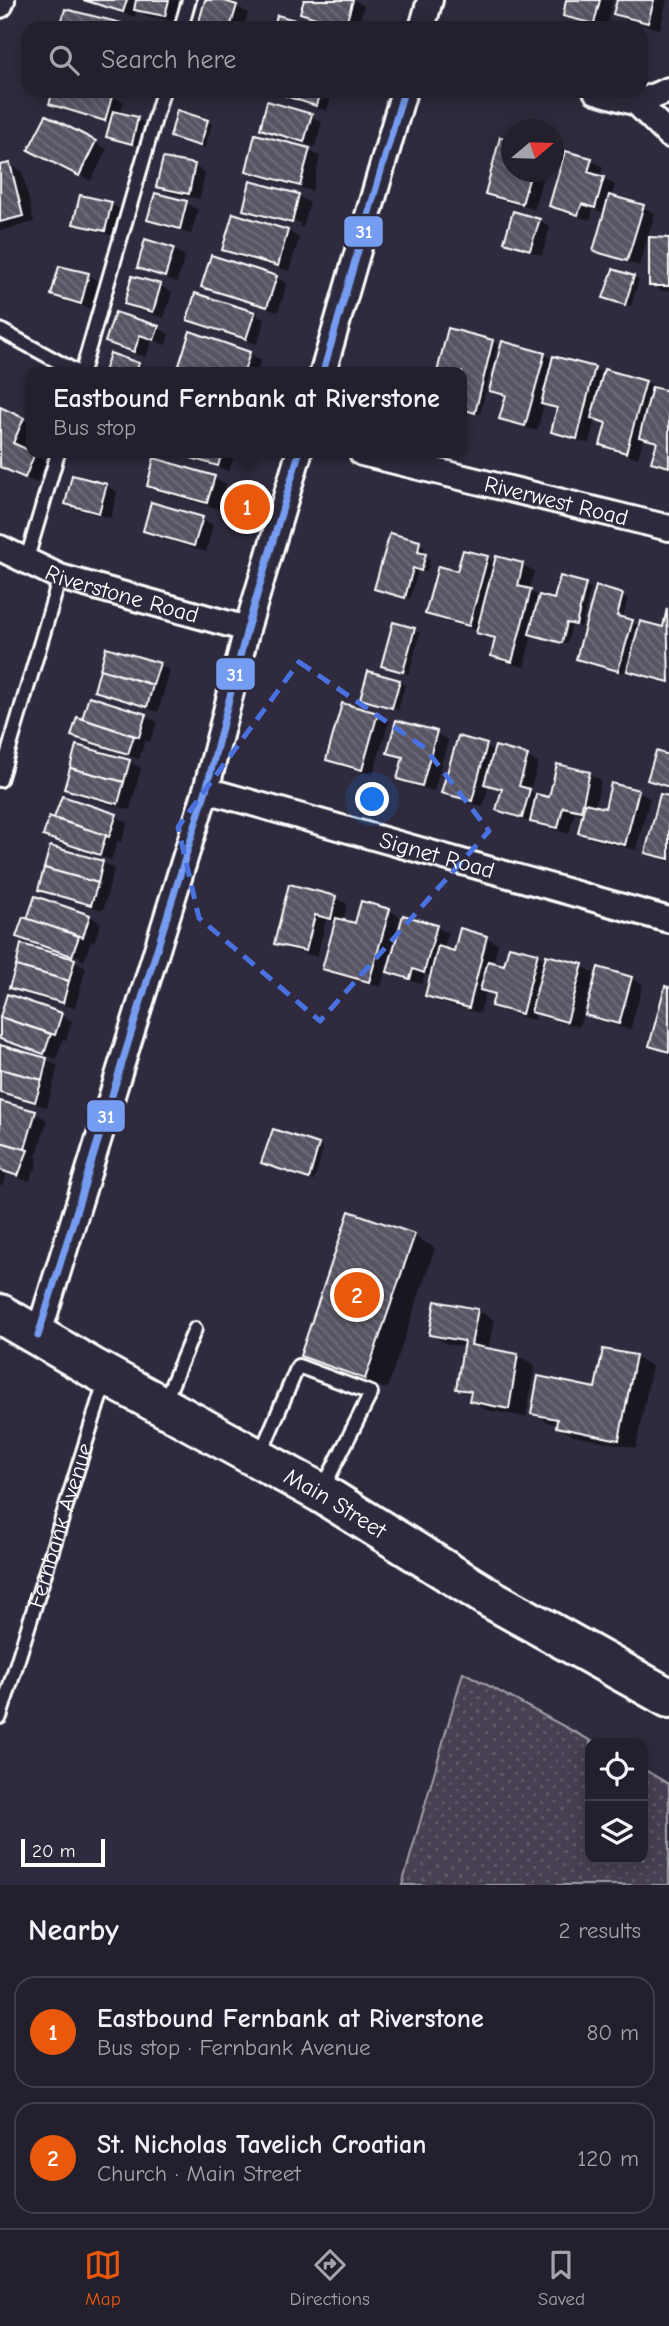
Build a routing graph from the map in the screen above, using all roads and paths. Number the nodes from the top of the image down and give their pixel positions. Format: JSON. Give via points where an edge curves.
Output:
{"nodes":[{"id":1,"x":2,"y":0,"type":"edge"},
{"id":2,"x":189,"y":0,"type":"edge"},
{"id":3,"x":430,"y":0,"type":"edge"},
{"id":4,"x":0,"y":5,"type":"edge"},
{"id":5,"x":183,"y":21,"type":"edge"},
{"id":6,"x":424,"y":21,"type":"edge"},
{"id":7,"x":669,"y":90,"type":"edge"},
{"id":8,"x":161,"y":98,"type":"edge"},
{"id":9,"x":402,"y":98,"type":"edge"},
{"id":10,"x":620,"y":98,"type":"edge"},
{"id":11,"x":637,"y":103,"type":"junction"},
{"id":12,"x":669,"y":135,"type":"edge"},
{"id":13,"x":0,"y":330,"type":"edge"},
{"id":14,"x":68,"y":367,"type":"edge"},
{"id":15,"x":83,"y":367,"type":"edge"},
{"id":16,"x":324,"y":367,"type":"edge"},
{"id":17,"x":57,"y":458,"type":"edge"},
{"id":18,"x":298,"y":458,"type":"edge"},
{"id":19,"x":382,"y":458,"type":"edge"},
{"id":20,"x":669,"y":528,"type":"edge"},
{"id":21,"x":0,"y":548,"type":"edge"},
{"id":22,"x":26,"y":562,"type":"junction"},
{"id":23,"x":60,"y":577,"type":"junction"},
{"id":24,"x":247,"y":629,"type":"junction"},
{"id":25,"x":0,"y":780,"type":"edge"},
{"id":26,"x":206,"y":790,"type":"junction"},
{"id":27,"x":669,"y":920,"type":"edge"},
{"id":28,"x":0,"y":1314,"type":"edge"},
{"id":29,"x":195,"y":1329,"type":"dead end"},
{"id":30,"x":38,"y":1336,"type":"junction"},
{"id":31,"x":107,"y":1374,"type":"junction"},
{"id":32,"x":162,"y":1406,"type":"junction"},
{"id":33,"x":258,"y":1458,"type":"junction"},
{"id":34,"x":321,"y":1493,"type":"junction"},
{"id":35,"x":669,"y":1698,"type":"edge"},
{"id":36,"x":0,"y":1717,"type":"edge"}],
"edges":[{"from":1,"to":4,"type":"street"},
{"from":2,"to":5,"type":"lane"},
{"from":3,"to":6,"type":"street"},
{"from":7,"to":11,"type":"street"},
{"from":8,"to":15,"type":"lane"},
{"from":9,"to":16,"type":"street"},
{"from":10,"to":11,"type":"street"},
{"from":11,"to":12,"type":"street"},
{"from":13,"to":14,"type":"lane"},
{"from":17,"to":22,"type":"lane"},
{"from":18,"to":24,"type":"street"},
{"from":19,"to":20,"type":"street","name":"Riverwest Road"},
{"from":21,"to":22,"type":"street","name":"Riverstone Road"},
{"from":22,"to":23,"type":"street","name":"Riverstone Road"},
{"from":23,"to":24,"type":"street","name":"Riverstone Road"},
{"from":23,"to":25,"type":"lane"},
{"from":24,"to":26,"type":"street"},
{"from":26,"to":27,"type":"street","name":"Signet Road"},
{"from":26,"to":30,"type":"street"},
{"from":28,"to":30,"type":"main road","name":"Main Street"},
{"from":29,"to":32,"type":"lane"},
{"from":30,"to":31,"type":"main road","name":"Main Street"},
{"from":31,"to":32,"type":"main road","name":"Main Street"},
{"from":31,"to":36,"type":"lane","name":"Fernbank Avenue"},
{"from":32,"to":33,"type":"main road","name":"Main Street"},
{"from":33,"to":34,"type":"main road","name":"Main Street"},
{"from":33,"to":34,"type":"lane","via":[[298,1366],[371,1393]]},
{"from":34,"to":35,"type":"main road","name":"Main Street","via":[[491,1599]]}]}
